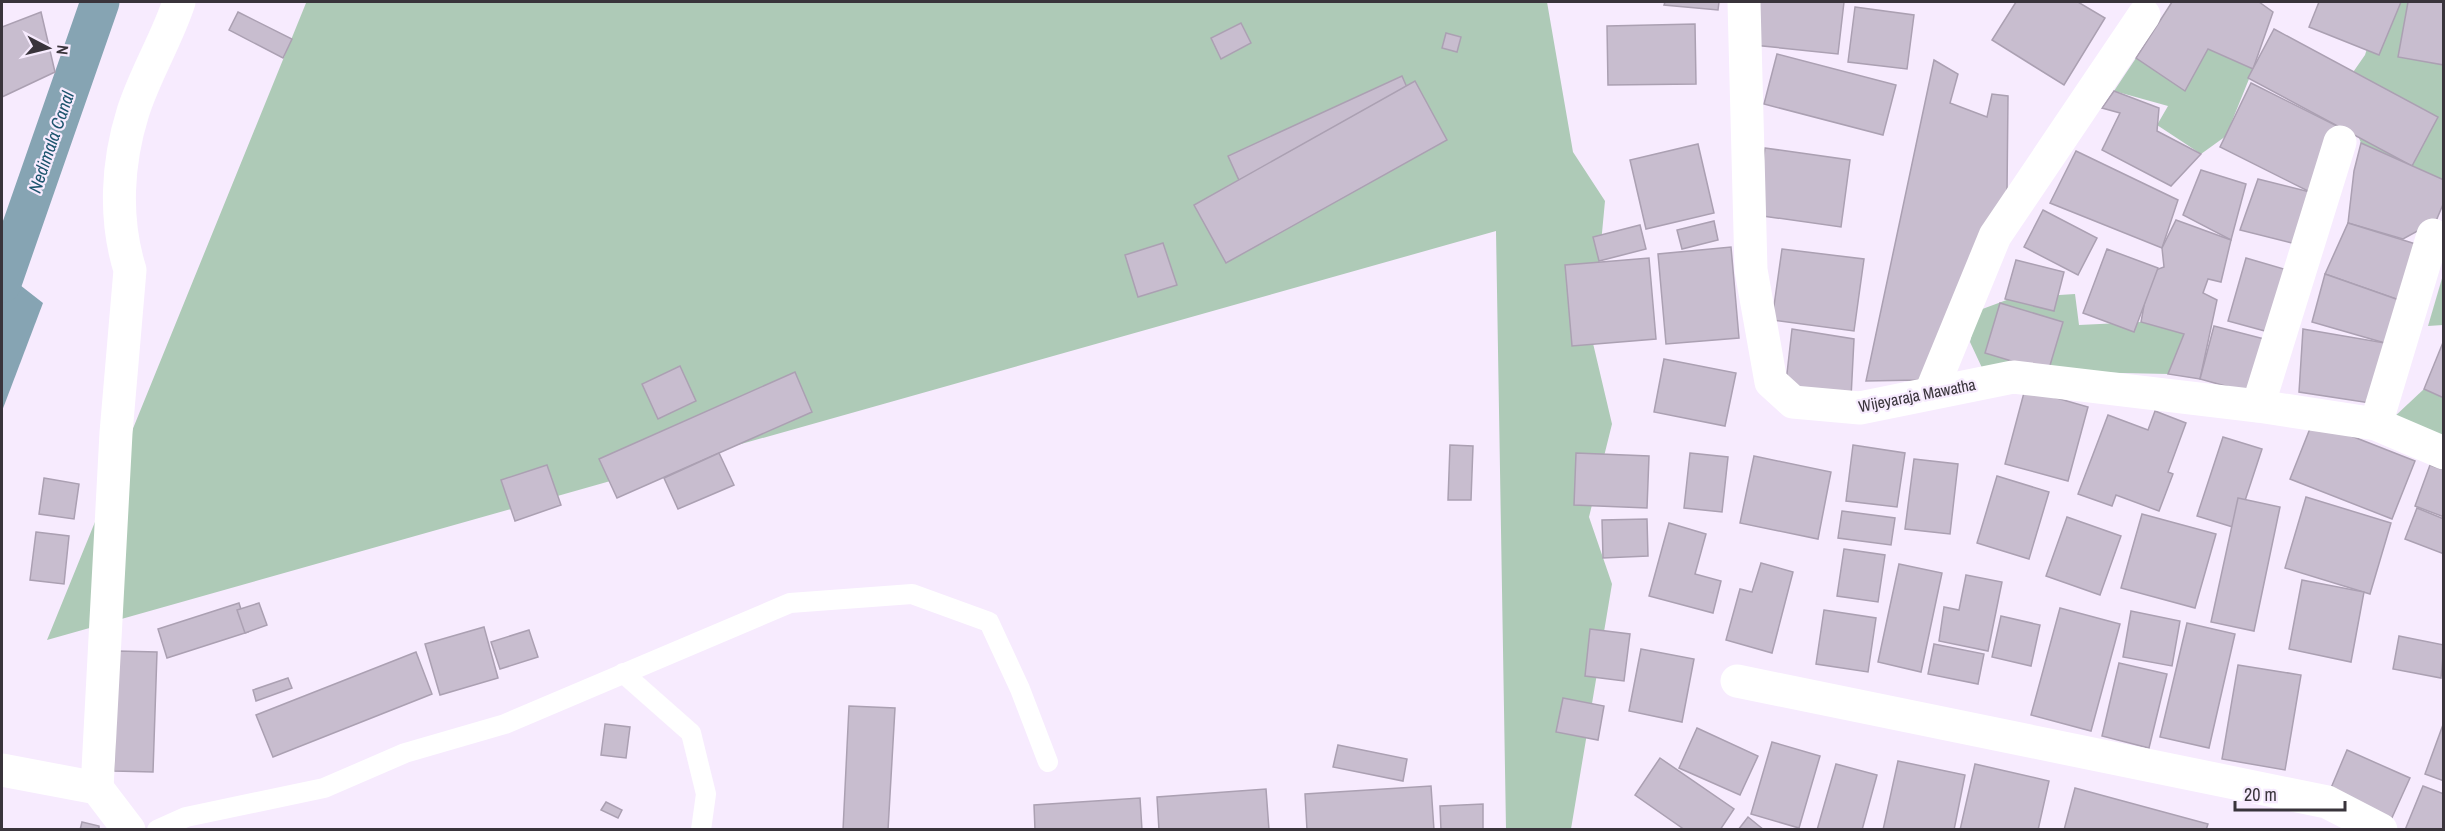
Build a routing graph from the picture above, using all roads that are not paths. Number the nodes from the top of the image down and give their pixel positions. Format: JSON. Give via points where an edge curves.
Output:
{"nodes":[{"id":1,"x":179,"y":2,"type":"edge"},
{"id":2,"x":1744,"y":2,"type":"edge"},
{"id":3,"x":2144,"y":15,"type":"dead end"},
{"id":4,"x":2340,"y":142,"type":"dead end"},
{"id":5,"x":2433,"y":235,"type":"dead end"},
{"id":6,"x":1931,"y":392,"type":"junction"},
{"id":7,"x":2258,"y":406,"type":"junction"},
{"id":8,"x":2376,"y":424,"type":"junction"},
{"id":9,"x":2444,"y":453,"type":"edge"},
{"id":10,"x":622,"y":673,"type":"junction"},
{"id":11,"x":1737,"y":681,"type":"dead end"},
{"id":12,"x":1048,"y":762,"type":"dead end"},
{"id":13,"x":2,"y":770,"type":"edge"},
{"id":14,"x":97,"y":788,"type":"junction"},
{"id":15,"x":129,"y":830,"type":"edge"},
{"id":16,"x":157,"y":830,"type":"edge"},
{"id":17,"x":701,"y":830,"type":"edge"},
{"id":18,"x":2381,"y":830,"type":"edge"}],
"edges":[{"from":1,"to":14,"type":"street","via":[[133,112],[118,183],[123,247],[130,270],[116,433]]},
{"from":2,"to":6,"type":"street","name":"Wijeyaraja Mawatha","via":[[1751,270],[1771,382],[1793,402],[1816,406],[1860,408]]},
{"from":3,"to":6,"type":"street","via":[[1995,236]]},
{"from":4,"to":7,"type":"street"},
{"from":5,"to":8,"type":"street"},
{"from":6,"to":7,"type":"street","name":"Wijeyaraja Mawatha","via":[[2013,377]]},
{"from":7,"to":8,"type":"street","name":"Wijeyaraja Mawatha"},
{"from":8,"to":9,"type":"street","name":"Wijeyaraja Mawatha"},
{"from":10,"to":12,"type":"lane","via":[[790,603],[912,594],[989,622]]},
{"from":10,"to":16,"type":"lane","via":[[505,724],[405,753],[324,788],[186,817]]},
{"from":10,"to":17,"type":"lane","via":[[690,733],[706,794]]},
{"from":11,"to":18,"type":"street","via":[[2327,802]]},
{"from":13,"to":14,"type":"street"},
{"from":14,"to":15,"type":"street"}]}
